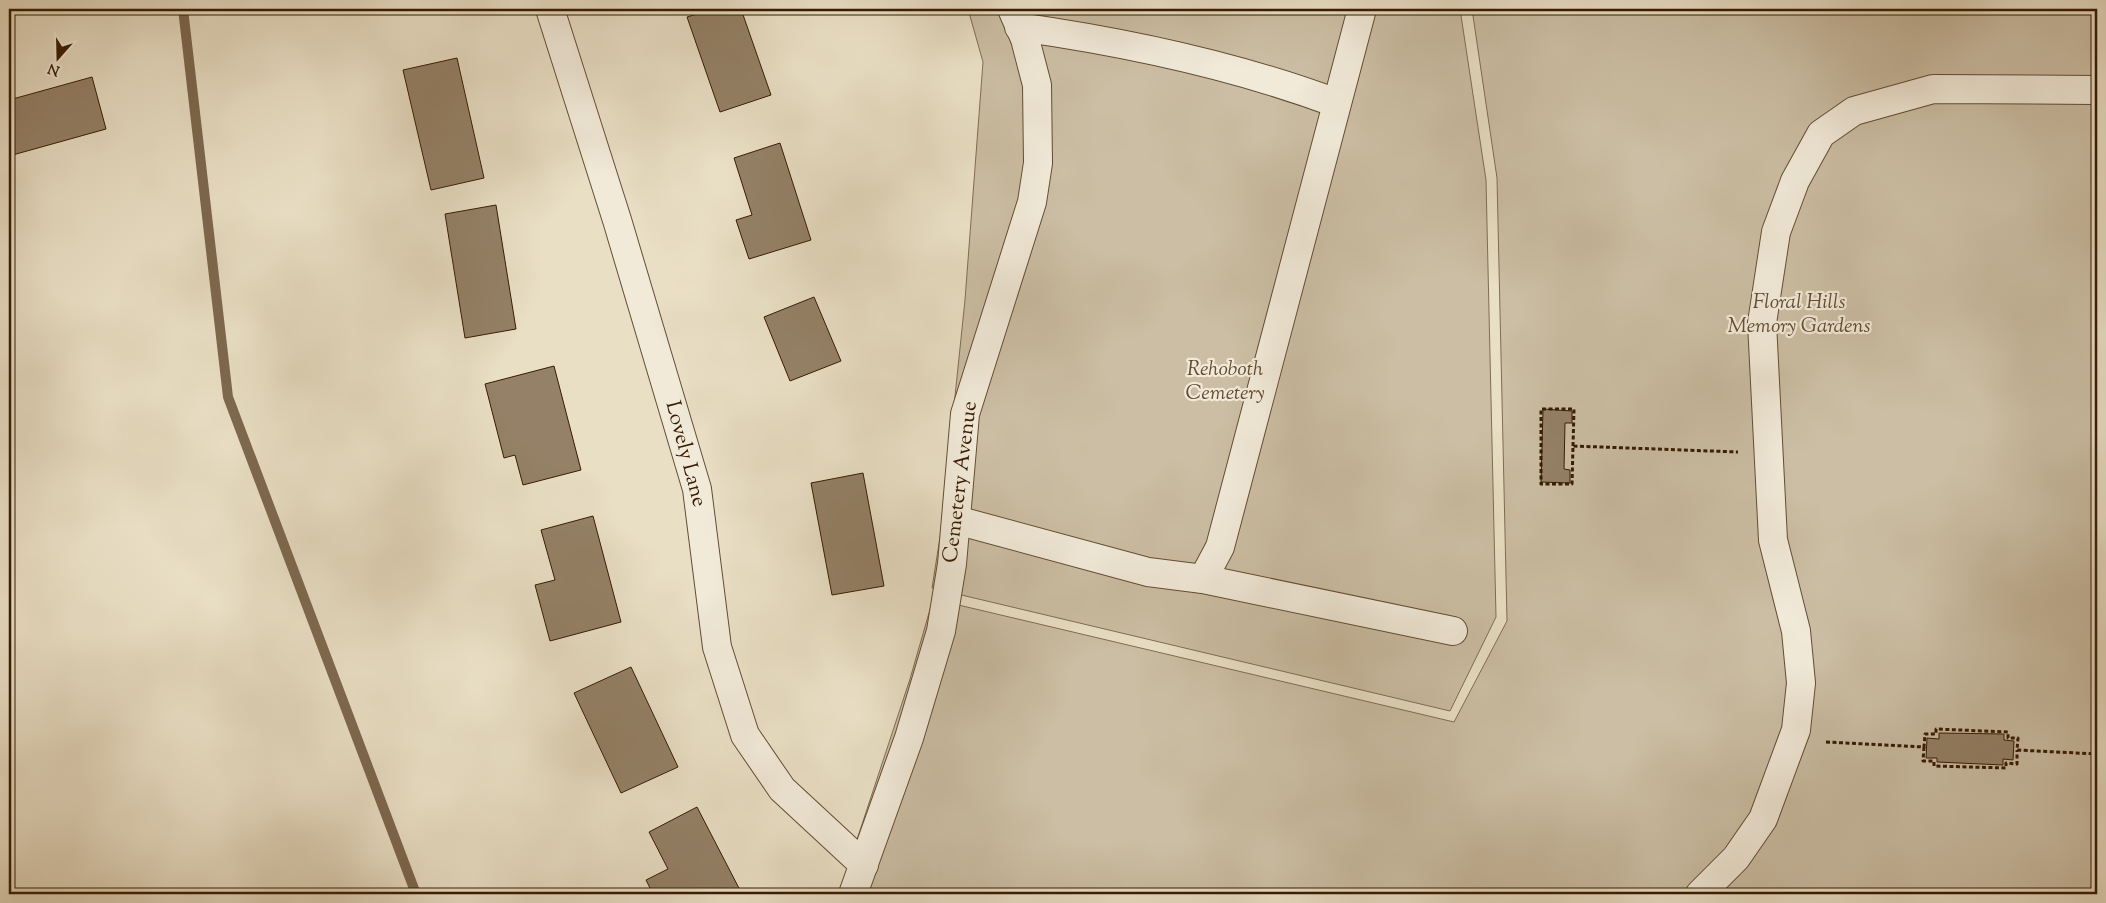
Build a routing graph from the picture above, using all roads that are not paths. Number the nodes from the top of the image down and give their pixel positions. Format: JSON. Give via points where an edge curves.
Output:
{"nodes":[{"id":1,"x":550,"y":9,"type":"edge"},
{"id":2,"x":1362,"y":9,"type":"edge"},
{"id":3,"x":1016,"y":18,"type":"edge"},
{"id":4,"x":2097,"y":90,"type":"edge"},
{"id":5,"x":1336,"y":104,"type":"junction"},
{"id":6,"x":956,"y":520,"type":"junction"},
{"id":7,"x":1203,"y":580,"type":"junction"},
{"id":8,"x":1453,"y":631,"type":"dead end"},
{"id":9,"x":864,"y":865,"type":"junction"},
{"id":10,"x":853,"y":894,"type":"edge"},
{"id":11,"x":1700,"y":894,"type":"edge"}],
"edges":[{"from":1,"to":9,"type":"street","name":"Lovely Lane","via":[[697,489],[717,647],[744,735],[782,789]]},
{"from":2,"to":5,"type":"street"},
{"from":3,"to":5,"type":"street","via":[[1284,84]]},
{"from":3,"to":6,"type":"street","name":"Cemetery Avenue","via":[[1037,85],[1036,173],[1032,202],[965,414]]},
{"from":4,"to":11,"type":"street","via":[[1933,88],[1854,111],[1822,134],[1795,181],[1776,232],[1762,323],[1773,540],[1796,631],[1801,683],[1796,730],[1763,819],[1736,858]]},
{"from":5,"to":7,"type":"street","via":[[1220,547]]},
{"from":6,"to":7,"type":"street","via":[[1148,572]]},
{"from":6,"to":9,"type":"street","name":"Cemetery Avenue","via":[[941,631],[909,738]]},
{"from":7,"to":8,"type":"street"},
{"from":9,"to":10,"type":"street","name":"Cemetery Avenue"}]}
